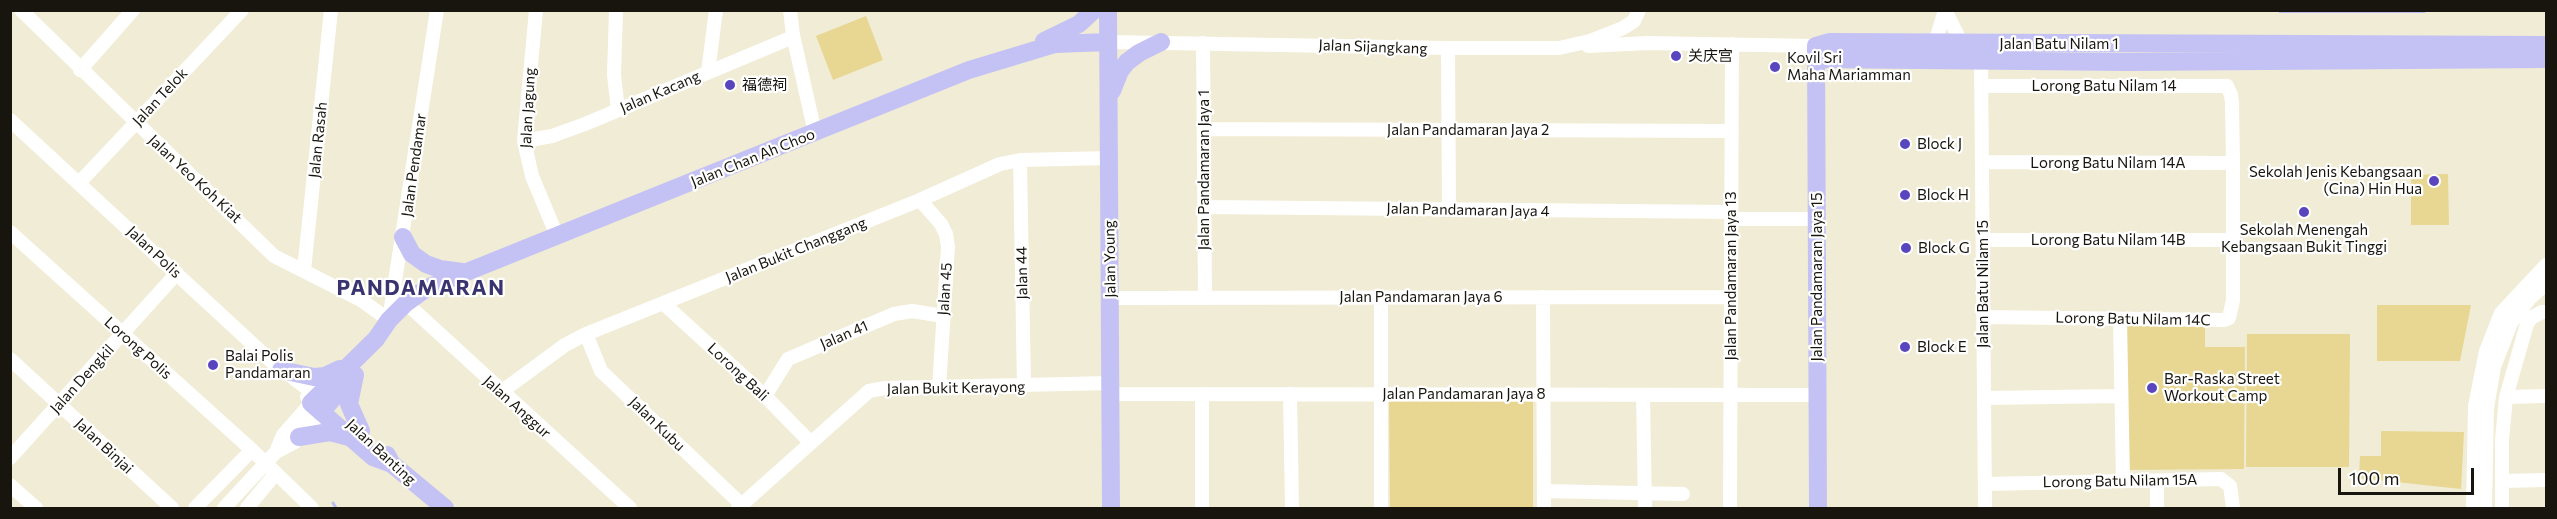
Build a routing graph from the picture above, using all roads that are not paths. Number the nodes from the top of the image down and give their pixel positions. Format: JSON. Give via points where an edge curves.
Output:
{"nodes":[{"id":1,"x":133,"y":10,"type":"edge"},
{"id":2,"x":242,"y":10,"type":"edge"},
{"id":3,"x":331,"y":10,"type":"edge"},
{"id":4,"x":437,"y":10,"type":"edge"},
{"id":5,"x":536,"y":10,"type":"edge"},
{"id":6,"x":616,"y":10,"type":"edge"},
{"id":7,"x":716,"y":10,"type":"edge"},
{"id":8,"x":790,"y":10,"type":"edge"},
{"id":9,"x":1094,"y":10,"type":"edge"},
{"id":10,"x":1108,"y":10,"type":"edge"},
{"id":11,"x":1945,"y":10,"type":"edge"},
{"id":12,"x":22,"y":11,"type":"edge"},
{"id":13,"x":1636,"y":16,"type":"edge"},
{"id":14,"x":793,"y":36,"type":"junction"},
{"id":15,"x":1108,"y":42,"type":"junction"},
{"id":16,"x":1161,"y":42,"type":"junction"},
{"id":17,"x":1203,"y":43,"type":"junction"},
{"id":18,"x":1935,"y":43,"type":"junction"},
{"id":19,"x":1732,"y":44,"type":"junction"},
{"id":20,"x":1962,"y":44,"type":"junction"},
{"id":21,"x":2547,"y":45,"type":"edge"},
{"id":22,"x":1571,"y":46,"type":"junction"},
{"id":23,"x":1448,"y":48,"type":"junction"},
{"id":24,"x":1816,"y":52,"type":"junction"},
{"id":25,"x":2126,"y":53,"type":"junction"},
{"id":26,"x":1007,"y":58,"type":"junction"},
{"id":27,"x":2547,"y":59,"type":"edge"},
{"id":28,"x":1981,"y":60,"type":"junction"},
{"id":29,"x":80,"y":70,"type":"junction"},
{"id":30,"x":708,"y":72,"type":"junction"},
{"id":31,"x":1981,"y":86,"type":"junction"},
{"id":32,"x":2227,"y":86,"type":"joint"},
{"id":33,"x":1108,"y":105,"type":"junction"},
{"id":34,"x":618,"y":110,"type":"junction"},
{"id":35,"x":10,"y":120,"type":"edge"},
{"id":36,"x":135,"y":123,"type":"junction"},
{"id":37,"x":1204,"y":129,"type":"junction"},
{"id":38,"x":1448,"y":130,"type":"junction"},
{"id":39,"x":1732,"y":131,"type":"junction"},
{"id":40,"x":816,"y":133,"type":"junction"},
{"id":41,"x":524,"y":141,"type":"junction"},
{"id":42,"x":1109,"y":158,"type":"junction"},
{"id":43,"x":1020,"y":160,"type":"junction"},
{"id":44,"x":1982,"y":162,"type":"junction"},
{"id":45,"x":2233,"y":163,"type":"junction"},
{"id":46,"x":79,"y":183,"type":"junction"},
{"id":47,"x":920,"y":200,"type":"junction"},
{"id":48,"x":1204,"y":207,"type":"junction"},
{"id":49,"x":1449,"y":209,"type":"junction"},
{"id":50,"x":1731,"y":216,"type":"junction"},
{"id":51,"x":1816,"y":219,"type":"junction"},
{"id":52,"x":10,"y":232,"type":"edge"},
{"id":53,"x":557,"y":236,"type":"junction"},
{"id":54,"x":403,"y":237,"type":"junction"},
{"id":55,"x":1983,"y":240,"type":"junction"},
{"id":56,"x":2233,"y":240,"type":"junction"},
{"id":57,"x":2547,"y":265,"type":"edge"},
{"id":58,"x":304,"y":270,"type":"junction"},
{"id":59,"x":464,"y":272,"type":"junction"},
{"id":60,"x":177,"y":273,"type":"junction"},
{"id":61,"x":2547,"y":284,"type":"edge"},
{"id":62,"x":1205,"y":297,"type":"junction"},
{"id":63,"x":1381,"y":297,"type":"junction"},
{"id":64,"x":1543,"y":297,"type":"junction"},
{"id":65,"x":1731,"y":297,"type":"junction"},
{"id":66,"x":1110,"y":298,"type":"junction"},
{"id":67,"x":406,"y":303,"type":"junction"},
{"id":68,"x":663,"y":303,"type":"junction"},
{"id":69,"x":2544,"y":312,"type":"edge"},
{"id":70,"x":943,"y":316,"type":"junction"},
{"id":71,"x":1983,"y":317,"type":"junction"},
{"id":72,"x":2120,"y":319,"type":"junction"},
{"id":73,"x":389,"y":320,"type":"junction"},
{"id":74,"x":123,"y":334,"type":"junction"},
{"id":75,"x":586,"y":334,"type":"junction"},
{"id":76,"x":10,"y":359,"type":"edge"},
{"id":77,"x":352,"y":369,"type":"junction"},
{"id":78,"x":281,"y":370,"type":"junction"},
{"id":79,"x":1024,"y":386,"type":"junction"},
{"id":80,"x":939,"y":388,"type":"junction"},
{"id":81,"x":1111,"y":388,"type":"junction"},
{"id":82,"x":501,"y":392,"type":"junction"},
{"id":83,"x":1202,"y":394,"type":"junction"},
{"id":84,"x":1290,"y":394,"type":"junction"},
{"id":85,"x":1381,"y":394,"type":"junction"},
{"id":86,"x":1543,"y":394,"type":"junction"},
{"id":87,"x":1643,"y":395,"type":"junction"},
{"id":88,"x":1731,"y":395,"type":"junction"},
{"id":89,"x":1818,"y":395,"type":"junction"},
{"id":90,"x":765,"y":396,"type":"junction"},
{"id":91,"x":2121,"y":396,"type":"junction"},
{"id":92,"x":2547,"y":396,"type":"edge"},
{"id":93,"x":2505,"y":397,"type":"junction"},
{"id":94,"x":1984,"y":398,"type":"junction"},
{"id":95,"x":59,"y":404,"type":"junction"},
{"id":96,"x":319,"y":404,"type":"junction"},
{"id":97,"x":356,"y":434,"type":"junction"},
{"id":98,"x":295,"y":441,"type":"junction"},
{"id":99,"x":811,"y":443,"type":"junction"},
{"id":100,"x":252,"y":450,"type":"junction"},
{"id":101,"x":276,"y":452,"type":"junction"},
{"id":102,"x":10,"y":458,"type":"edge"},
{"id":103,"x":271,"y":468,"type":"junction"},
{"id":104,"x":2123,"y":480,"type":"junction"},
{"id":105,"x":2157,"y":480,"type":"junction"},
{"id":106,"x":2547,"y":480,"type":"edge"},
{"id":107,"x":2502,"y":481,"type":"junction"},
{"id":108,"x":1984,"y":484,"type":"junction"},
{"id":109,"x":10,"y":485,"type":"edge"},
{"id":110,"x":1544,"y":491,"type":"junction"},
{"id":111,"x":1645,"y":493,"type":"junction"},
{"id":112,"x":1683,"y":494,"type":"dead end"},
{"id":113,"x":740,"y":507,"type":"edge"},
{"id":114,"x":36,"y":508,"type":"edge"},
{"id":115,"x":172,"y":508,"type":"edge"},
{"id":116,"x":195,"y":508,"type":"edge"},
{"id":117,"x":224,"y":508,"type":"edge"},
{"id":118,"x":247,"y":508,"type":"edge"},
{"id":119,"x":312,"y":508,"type":"edge"},
{"id":120,"x":445,"y":508,"type":"edge"},
{"id":121,"x":630,"y":508,"type":"edge"},
{"id":122,"x":1111,"y":508,"type":"edge"},
{"id":123,"x":1202,"y":508,"type":"edge"},
{"id":124,"x":1292,"y":508,"type":"edge"},
{"id":125,"x":1381,"y":508,"type":"edge"},
{"id":126,"x":1544,"y":508,"type":"edge"},
{"id":127,"x":1645,"y":508,"type":"edge"},
{"id":128,"x":1730,"y":508,"type":"edge"},
{"id":129,"x":1818,"y":508,"type":"edge"},
{"id":130,"x":1985,"y":508,"type":"edge"},
{"id":131,"x":2157,"y":508,"type":"edge"},
{"id":132,"x":2233,"y":508,"type":"edge"},
{"id":133,"x":2473,"y":508,"type":"edge"},
{"id":134,"x":2485,"y":508,"type":"edge"},
{"id":135,"x":2502,"y":508,"type":"edge"}],
"edges":[{"from":1,"to":29,"type":"street"},
{"from":2,"to":36,"type":"street","name":"Jalan Telok"},
{"from":3,"to":58,"type":"street","name":"Jalan Rasah"},
{"from":4,"to":54,"type":"street","name":"Jalan Pendamar"},
{"from":5,"to":41,"type":"street","name":"Jalan Jagung"},
{"from":6,"to":34,"type":"street"},
{"from":7,"to":30,"type":"street"},
{"from":8,"to":14,"type":"street"},
{"from":9,"to":26,"type":"main road","via":[[1079,24]]},
{"from":10,"to":15,"type":"main road","name":"Jalan Young"},
{"from":11,"to":18,"type":"street"},
{"from":11,"to":20,"type":"street"},
{"from":12,"to":29,"type":"street","name":"Jalan Yeo Koh Kiat"},
{"from":13,"to":22,"type":"street","name":"Jalan Sijangkang","via":[[1604,36]]},
{"from":14,"to":30,"type":"street","name":"Jalan Kacang"},
{"from":14,"to":40,"type":"street"},
{"from":15,"to":16,"type":"street","name":"Jalan Sijangkang"},
{"from":15,"to":26,"type":"main road","name":"Jalan Chan Ah Choo","via":[[1055,44]]},
{"from":15,"to":33,"type":"main road","name":"Jalan Young"},
{"from":16,"to":17,"type":"street","name":"Jalan Sijangkang"},
{"from":16,"to":33,"type":"main road","via":[[1127,62],[1113,85]]},
{"from":17,"to":23,"type":"street","name":"Jalan Sijangkang"},
{"from":17,"to":37,"type":"street","name":"Jalan Pandamaran Jaya 1"},
{"from":18,"to":20,"type":"main road","name":"Jalan Batu Nilam 1"},
{"from":18,"to":24,"type":"main road","name":"Jalan Batu Nilam 1","via":[[1830,42]]},
{"from":19,"to":22,"type":"street","name":"Jalan Batu Nilam 1"},
{"from":19,"to":24,"type":"street","name":"Jalan Batu Nilam 1"},
{"from":19,"to":39,"type":"street","name":"Jalan Pandamaran Jaya 13"},
{"from":20,"to":25,"type":"main road","name":"Jalan Batu Nilam 1"},
{"from":21,"to":25,"type":"main road","name":"Jalan Batu Nilam 1"},
{"from":22,"to":23,"type":"street","name":"Jalan Sijangkang"},
{"from":23,"to":38,"type":"street"},
{"from":24,"to":28,"type":"main road","name":"Jalan Batu Nilam 1"},
{"from":24,"to":51,"type":"main road","name":"Jalan Pandamaran Jaya 15"},
{"from":25,"to":27,"type":"main road","name":"Jalan Batu Nilam 1"},
{"from":25,"to":28,"type":"main road","name":"Jalan Batu Nilam 1"},
{"from":26,"to":40,"type":"main road","name":"Jalan Chan Ah Choo"},
{"from":28,"to":31,"type":"street","name":"Jalan Batu Nilam 15"},
{"from":29,"to":36,"type":"street","name":"Jalan Yeo Koh Kiat"},
{"from":30,"to":34,"type":"street","name":"Jalan Kacang"},
{"from":31,"to":32,"type":"street","name":"Lorong Batu Nilam 14"},
{"from":31,"to":44,"type":"street","name":"Jalan Batu Nilam 15"},
{"from":32,"to":45,"type":"street","name":"Lorong Batu Nilam 14C","via":[[2232,103]]},
{"from":33,"to":42,"type":"main road","name":"Jalan Young"},
{"from":34,"to":41,"type":"street","name":"Jalan Kacang","via":[[552,136]]},
{"from":35,"to":46,"type":"street","name":"Jalan Polis"},
{"from":36,"to":46,"type":"street","name":"Jalan Telok"},
{"from":36,"to":58,"type":"street","name":"Jalan Yeo Koh Kiat","via":[[274,256]]},
{"from":37,"to":38,"type":"street","name":"Jalan Pandamaran Jaya 2"},
{"from":37,"to":48,"type":"street","name":"Jalan Pandamaran Jaya 1"},
{"from":38,"to":39,"type":"street","name":"Jalan Pandamaran Jaya 2"},
{"from":38,"to":49,"type":"street"},
{"from":39,"to":50,"type":"street","name":"Jalan Pandamaran Jaya 13"},
{"from":40,"to":53,"type":"main road","name":"Jalan Chan Ah Choo"},
{"from":41,"to":53,"type":"street","name":"Jalan Jagung","via":[[532,176]]},
{"from":42,"to":43,"type":"street","name":"Jalan Bukit Changgang"},
{"from":42,"to":66,"type":"main road","name":"Jalan Young"},
{"from":43,"to":47,"type":"street","name":"Jalan Bukit Changgang","via":[[1000,164]]},
{"from":43,"to":79,"type":"street","name":"Jalan 44"},
{"from":44,"to":45,"type":"street","name":"Lorong Batu Nilam 14A"},
{"from":44,"to":55,"type":"street","name":"Jalan Batu Nilam 15"},
{"from":45,"to":56,"type":"street","name":"Lorong Batu Nilam 14C"},
{"from":46,"to":60,"type":"street","name":"Jalan Polis"},
{"from":47,"to":68,"type":"street","name":"Jalan Bukit Changgang"},
{"from":47,"to":70,"type":"street","name":"Jalan 45","via":[[946,234]]},
{"from":48,"to":49,"type":"street","name":"Jalan Pandamaran Jaya 4"},
{"from":48,"to":62,"type":"street","name":"Jalan Pandamaran Jaya 1"},
{"from":49,"to":50,"type":"street","name":"Jalan Pandamaran Jaya 4"},
{"from":50,"to":51,"type":"street","name":"Jalan Pandamaran Jaya 4"},
{"from":50,"to":65,"type":"street","name":"Jalan Pandamaran Jaya 13"},
{"from":51,"to":89,"type":"main road","name":"Jalan Pandamaran Jaya 15"},
{"from":52,"to":74,"type":"street","name":"Lorong Polis"},
{"from":53,"to":59,"type":"main road","name":"Jalan Chan Ah Choo"},
{"from":54,"to":59,"type":"main road","via":[[412,254],[426,264]]},
{"from":54,"to":73,"type":"street","name":"Jalan Pendamar"},
{"from":55,"to":56,"type":"street","name":"Lorong Batu Nilam 14B"},
{"from":55,"to":71,"type":"street","name":"Jalan Batu Nilam 15"},
{"from":56,"to":72,"type":"street","name":"Lorong Batu Nilam 14C","via":[[2233,300],[2229,318]]},
{"from":57,"to":133,"type":"street","via":[[2501,313],[2486,351],[2475,406]]},
{"from":58,"to":73,"type":"street","name":"Jalan Yeo Koh Kiat","via":[[361,300]]},
{"from":59,"to":67,"type":"main road","name":"Jalan Chan Ah Choo","via":[[427,288]]},
{"from":60,"to":74,"type":"street","name":"Jalan Dengkil"},
{"from":60,"to":78,"type":"street","name":"Jalan Polis"},
{"from":61,"to":134,"type":"street","via":[[2529,299],[2511,323],[2494,367],[2487,408]]},
{"from":62,"to":63,"type":"street","name":"Jalan Pandamaran Jaya 6"},
{"from":62,"to":66,"type":"street","name":"Jalan Pandamaran Jaya 6"},
{"from":63,"to":64,"type":"street","name":"Jalan Pandamaran Jaya 6"},
{"from":63,"to":85,"type":"street"},
{"from":64,"to":65,"type":"street","name":"Jalan Pandamaran Jaya 6"},
{"from":64,"to":86,"type":"street"},
{"from":65,"to":88,"type":"street","name":"Jalan Pandamaran Jaya 13"},
{"from":66,"to":81,"type":"main road","name":"Jalan Young"},
{"from":67,"to":73,"type":"main road","name":"Jalan Chan Ah Choo"},
{"from":67,"to":82,"type":"street","name":"Jalan Anggur"},
{"from":68,"to":75,"type":"street","name":"Jalan Bukit Changgang"},
{"from":68,"to":90,"type":"street","name":"Lorong Bali"},
{"from":69,"to":93,"type":"street","via":[[2527,324]]},
{"from":70,"to":80,"type":"street","name":"Jalan 45"},
{"from":70,"to":90,"type":"street","name":"Jalan 41","via":[[912,311],[894,314],[788,359]]},
{"from":71,"to":72,"type":"street","name":"Lorong Batu Nilam 14C"},
{"from":71,"to":94,"type":"street","name":"Jalan Batu Nilam 15"},
{"from":72,"to":91,"type":"street"},
{"from":73,"to":77,"type":"main road","name":"Jalan Chan Ah Choo","via":[[375,339],[369,358]]},
{"from":74,"to":95,"type":"street","name":"Jalan Dengkil"},
{"from":74,"to":100,"type":"street","name":"Lorong Polis"},
{"from":75,"to":82,"type":"street","name":"Jalan Bukit Changgang"},
{"from":75,"to":113,"type":"street","name":"Jalan Kubu","via":[[601,371]]},
{"from":76,"to":95,"type":"street","name":"Jalan Binjai"},
{"from":77,"to":78,"type":"main road","via":[[314,377]]},
{"from":77,"to":96,"type":"main road"},
{"from":77,"to":97,"type":"main road","via":[[349,404]]},
{"from":78,"to":96,"type":"street","name":"Jalan Polis","via":[[307,386]]},
{"from":79,"to":80,"type":"street","name":"Jalan Bukit Kerayong"},
{"from":79,"to":81,"type":"street","name":"Jalan Bukit Kerayong"},
{"from":80,"to":99,"type":"street","name":"Jalan Bukit Kerayong","via":[[869,391]]},
{"from":81,"to":83,"type":"street","name":"Jalan Pandamaran Jaya 8"},
{"from":81,"to":122,"type":"main road","name":"Jalan Young"},
{"from":82,"to":121,"type":"street","name":"Jalan Anggur"},
{"from":83,"to":84,"type":"street","name":"Jalan Pandamaran Jaya 8"},
{"from":83,"to":123,"type":"street"},
{"from":84,"to":85,"type":"street","name":"Jalan Pandamaran Jaya 8"},
{"from":84,"to":124,"type":"street"},
{"from":85,"to":86,"type":"street","name":"Jalan Pandamaran Jaya 8"},
{"from":85,"to":125,"type":"street"},
{"from":86,"to":87,"type":"street","name":"Jalan Pandamaran Jaya 8"},
{"from":86,"to":110,"type":"street"},
{"from":87,"to":88,"type":"street","name":"Jalan Pandamaran Jaya 8"},
{"from":87,"to":111,"type":"street"},
{"from":88,"to":89,"type":"street","name":"Jalan Pandamaran Jaya 8"},
{"from":88,"to":128,"type":"street","name":"Jalan Pandamaran Jaya 13"},
{"from":89,"to":129,"type":"main road","name":"Jalan Pandamaran Jaya 15"},
{"from":90,"to":99,"type":"street","name":"Lorong Bali"},
{"from":91,"to":94,"type":"street"},
{"from":91,"to":104,"type":"street"},
{"from":92,"to":93,"type":"street"},
{"from":93,"to":107,"type":"street"},
{"from":94,"to":108,"type":"street","name":"Jalan Batu Nilam 15"},
{"from":95,"to":102,"type":"street","name":"Jalan Dengkil"},
{"from":95,"to":115,"type":"street","name":"Jalan Binjai"},
{"from":96,"to":97,"type":"main road","name":"Jalan Banting"},
{"from":96,"to":98,"type":"street"},
{"from":96,"to":101,"type":"street","via":[[283,435]]},
{"from":97,"to":98,"type":"main road","via":[[330,432]]},
{"from":97,"to":120,"type":"main road","name":"Jalan Banting","via":[[386,451],[392,464]]},
{"from":98,"to":101,"type":"street"},
{"from":99,"to":113,"type":"street","name":"Jalan Bukit Kerayong"},
{"from":100,"to":103,"type":"street","name":"Lorong Polis"},
{"from":100,"to":116,"type":"street"},
{"from":101,"to":103,"type":"street"},
{"from":103,"to":117,"type":"street"},
{"from":103,"to":118,"type":"street"},
{"from":103,"to":119,"type":"street","name":"Lorong Polis"},
{"from":104,"to":105,"type":"street","name":"Lorong Batu Nilam 15A"},
{"from":104,"to":108,"type":"street","name":"Lorong Batu Nilam 15A"},
{"from":105,"to":131,"type":"street"},
{"from":105,"to":132,"type":"street","name":"Lorong Batu Nilam 15A","via":[[2221,478],[2230,486]]},
{"from":106,"to":107,"type":"street"},
{"from":107,"to":135,"type":"street"},
{"from":108,"to":130,"type":"street","name":"Jalan Batu Nilam 15"},
{"from":109,"to":114,"type":"street"},
{"from":110,"to":111,"type":"street"},
{"from":110,"to":126,"type":"street"},
{"from":111,"to":112,"type":"street"},
{"from":111,"to":127,"type":"street"}]}
